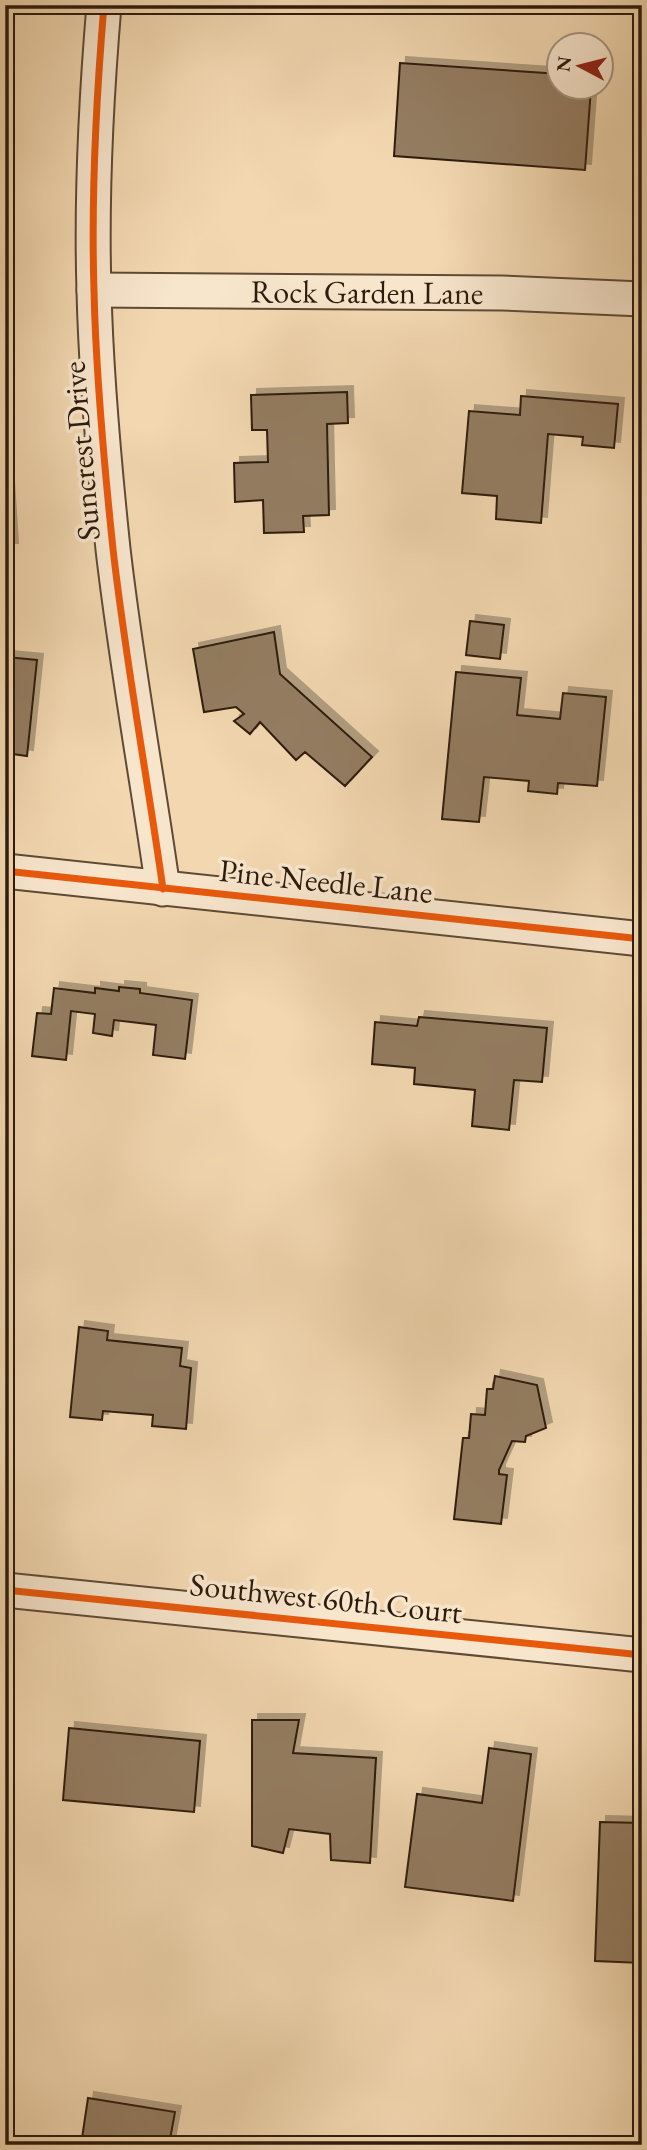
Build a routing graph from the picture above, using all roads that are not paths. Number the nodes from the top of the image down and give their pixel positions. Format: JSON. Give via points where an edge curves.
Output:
{"nodes":[{"id":1,"x":104,"y":5,"type":"edge"},
{"id":2,"x":94,"y":290,"type":"junction"},
{"id":3,"x":642,"y":299,"type":"edge"},
{"id":4,"x":5,"y":871,"type":"edge"},
{"id":5,"x":163,"y":889,"type":"junction"},
{"id":6,"x":642,"y":939,"type":"edge"},
{"id":7,"x":5,"y":1590,"type":"edge"},
{"id":8,"x":642,"y":1655,"type":"edge"}],
"edges":[{"from":1,"to":2,"type":"street","name":"Suncrest Drive","via":[[96,127]]},
{"from":2,"to":3,"type":"street","name":"Rock Garden Lane","via":[[502,293]]},
{"from":2,"to":5,"type":"street","name":"Suncrest Drive","via":[[114,552]]},
{"from":4,"to":5,"type":"street","name":"Pine Needle Lane"},
{"from":5,"to":6,"type":"street","name":"Pine Needle Lane"},
{"from":7,"to":8,"type":"street","name":"Southwest 60th Court"}]}
